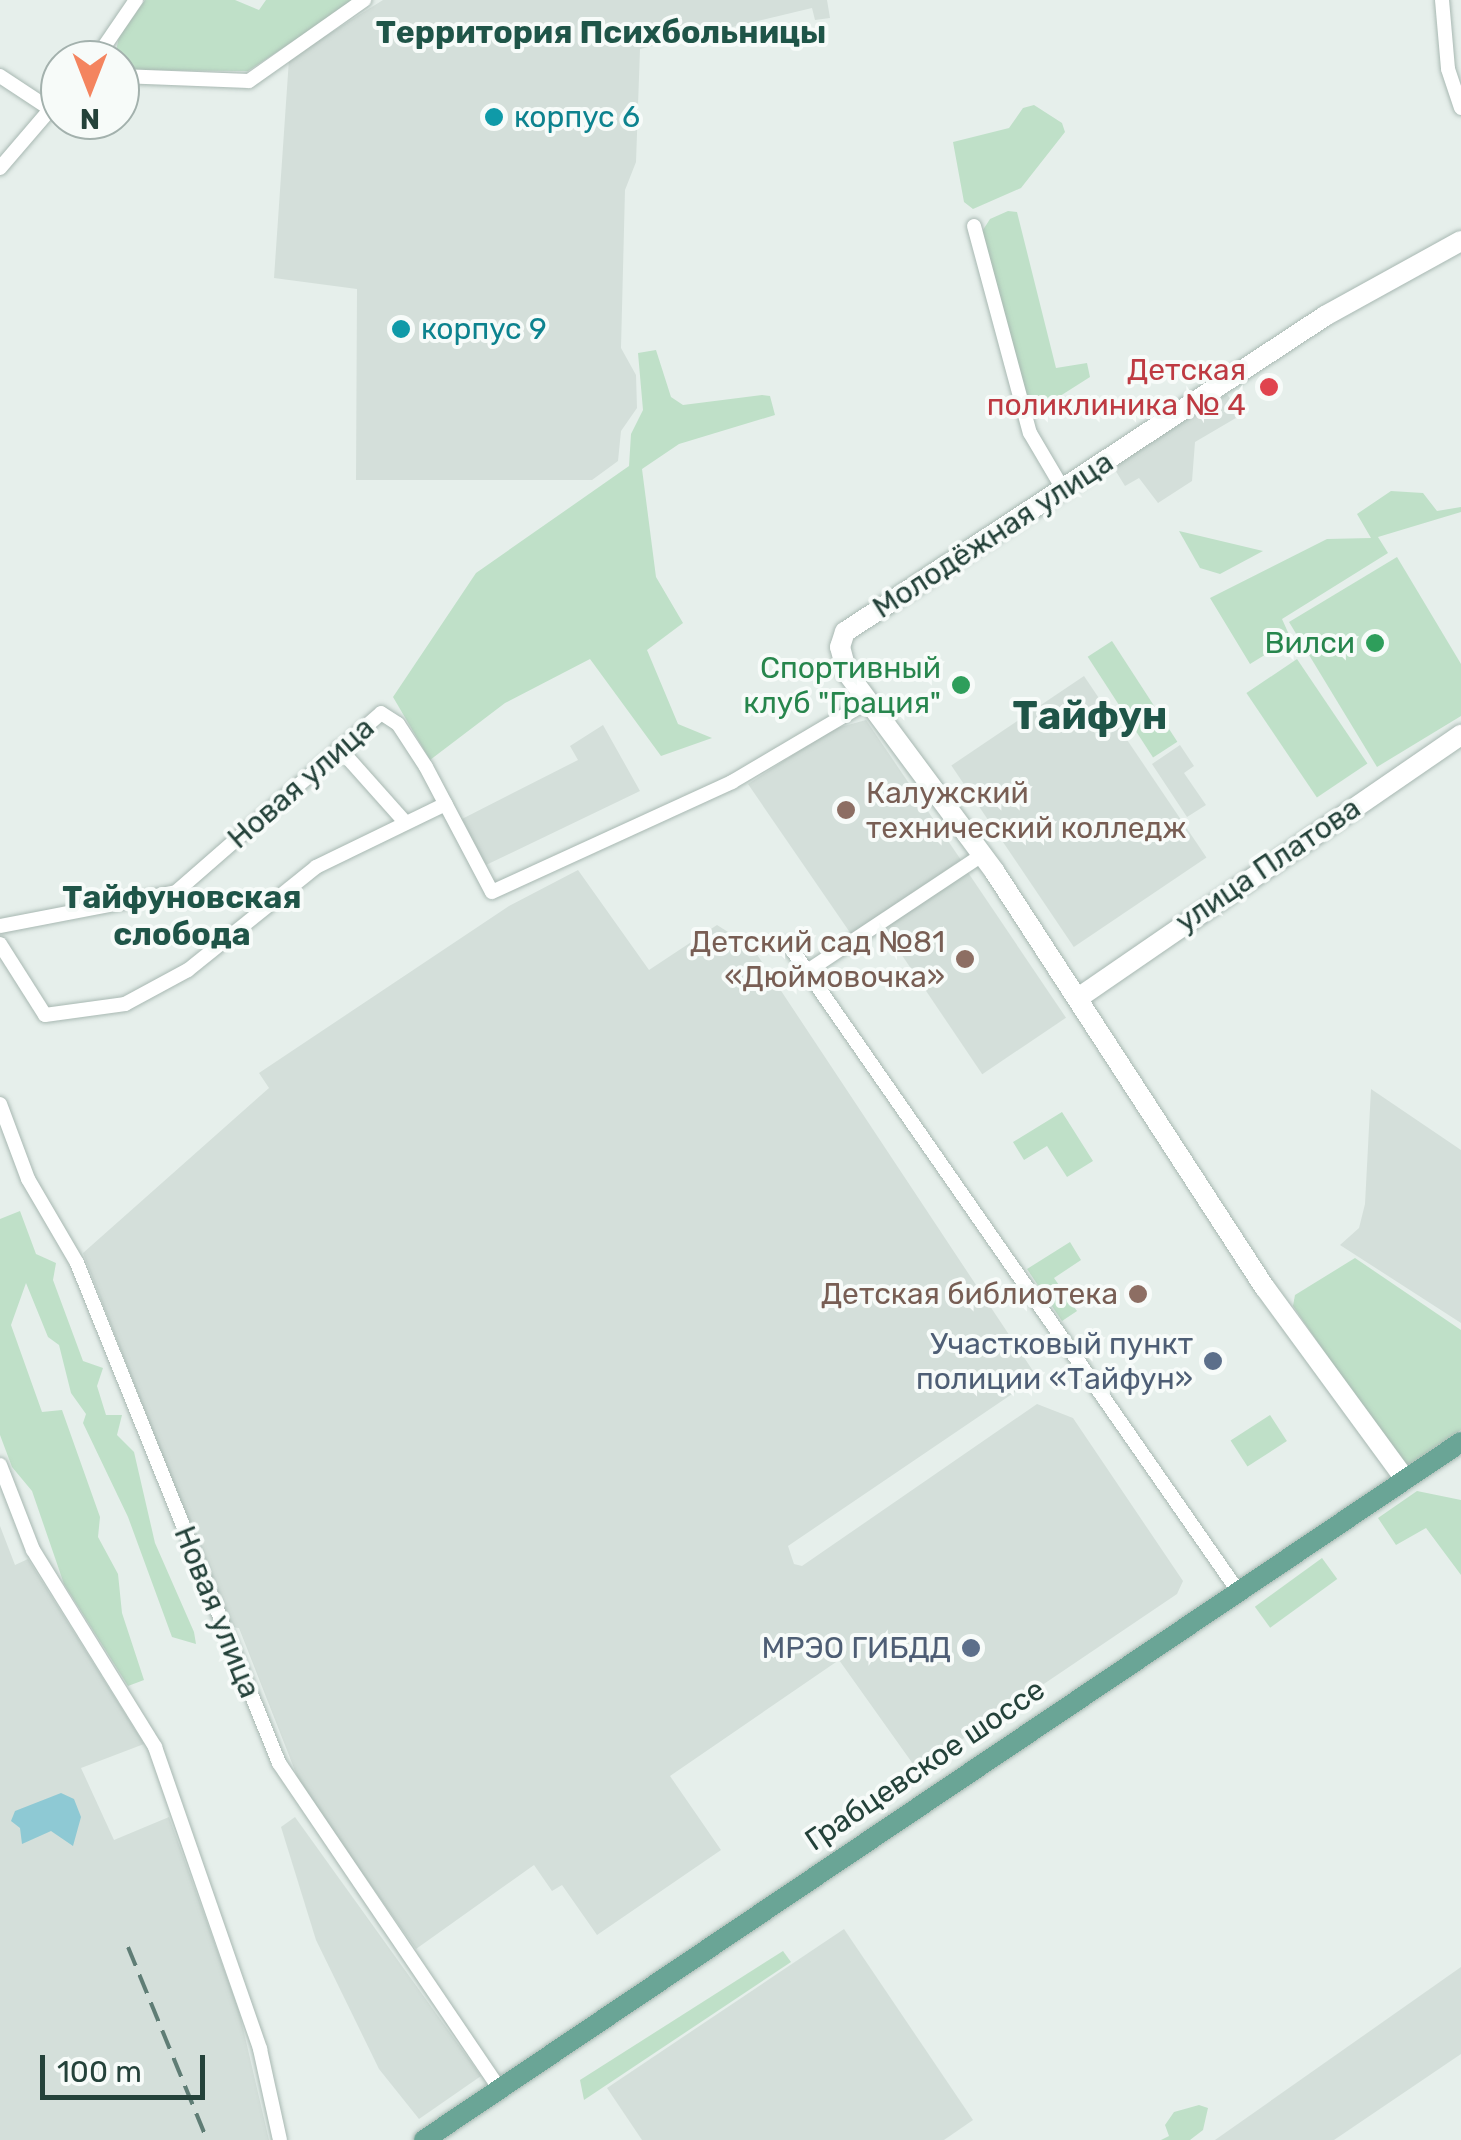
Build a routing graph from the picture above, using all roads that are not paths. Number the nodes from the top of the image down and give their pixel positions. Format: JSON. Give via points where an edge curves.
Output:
{"nodes":[{"id":1,"x":136,"y":0,"type":"edge"},
{"id":2,"x":364,"y":0,"type":"edge"},
{"id":3,"x":1442,"y":0,"type":"edge"},
{"id":4,"x":109,"y":40,"type":"edge"},
{"id":5,"x":0,"y":76,"type":"edge"},
{"id":6,"x":140,"y":77,"type":"edge"},
{"id":7,"x":40,"y":96,"type":"edge"},
{"id":8,"x":1461,"y":108,"type":"edge"},
{"id":9,"x":40,"y":121,"type":"edge"},
{"id":10,"x":0,"y":168,"type":"edge"},
{"id":11,"x":974,"y":226,"type":"dead end"},
{"id":12,"x":1461,"y":240,"type":"edge"},
{"id":13,"x":1063,"y":489,"type":"junction"},
{"id":14,"x":869,"y":701,"type":"junction"},
{"id":15,"x":1461,"y":736,"type":"edge"},
{"id":16,"x":339,"y":748,"type":"junction"},
{"id":17,"x":446,"y":804,"type":"junction"},
{"id":18,"x":404,"y":822,"type":"junction"},
{"id":19,"x":979,"y":857,"type":"junction"},
{"id":20,"x":0,"y":926,"type":"edge"},
{"id":21,"x":0,"y":944,"type":"edge"},
{"id":22,"x":788,"y":944,"type":"dead end"},
{"id":23,"x":806,"y":972,"type":"junction"},
{"id":24,"x":1078,"y":998,"type":"junction"},
{"id":25,"x":0,"y":1104,"type":"edge"},
{"id":26,"x":1461,"y":1442,"type":"edge"},
{"id":27,"x":0,"y":1465,"type":"edge"},
{"id":28,"x":1404,"y":1479,"type":"junction"},
{"id":29,"x":1238,"y":1591,"type":"junction"},
{"id":30,"x":498,"y":2087,"type":"junction"},
{"id":31,"x":280,"y":2140,"type":"edge"},
{"id":32,"x":424,"y":2140,"type":"edge"}],
"edges":[{"from":1,"to":4,"type":"street"},
{"from":2,"to":6,"type":"street","via":[[249,81]]},
{"from":3,"to":8,"type":"street","via":[[1448,70]]},
{"from":5,"to":7,"type":"street"},
{"from":9,"to":10,"type":"street"},
{"from":11,"to":13,"type":"street","via":[[1022,406]]},
{"from":12,"to":13,"type":"street","name":"Молодёжная улица","via":[[1325,316]]},
{"from":13,"to":14,"type":"street","name":"Молодёжная улица","via":[[845,632],[840,648],[847,672]]},
{"from":14,"to":17,"type":"street","via":[[732,782],[502,890],[486,887]]},
{"from":14,"to":19,"type":"street"},
{"from":15,"to":24,"type":"street","name":"улица Платова"},
{"from":16,"to":17,"type":"street","name":"Новая улица","via":[[381,713],[398,724]]},
{"from":16,"to":18,"type":"street"},
{"from":16,"to":20,"type":"street","name":"Новая улица","via":[[176,892]]},
{"from":17,"to":18,"type":"street"},
{"from":18,"to":21,"type":"street","via":[[316,867],[188,970],[125,1004],[45,1015]]},
{"from":19,"to":23,"type":"street"},
{"from":19,"to":24,"type":"street"},
{"from":22,"to":23,"type":"street"},
{"from":23,"to":29,"type":"street"},
{"from":24,"to":28,"type":"street","via":[[1265,1288]]},
{"from":25,"to":30,"type":"street","name":"Новая улица","via":[[20,1163],[77,1263],[279,1763]]},
{"from":26,"to":28,"type":"main road","name":"Грабцевское шоссе"},
{"from":27,"to":31,"type":"street","via":[[34,1550],[156,1747],[260,2048]]},
{"from":28,"to":29,"type":"main road","name":"Грабцевское шоссе"},
{"from":29,"to":30,"type":"main road","name":"Грабцевское шоссе"},
{"from":30,"to":32,"type":"main road","name":"Грабцевское шоссе"}]}
